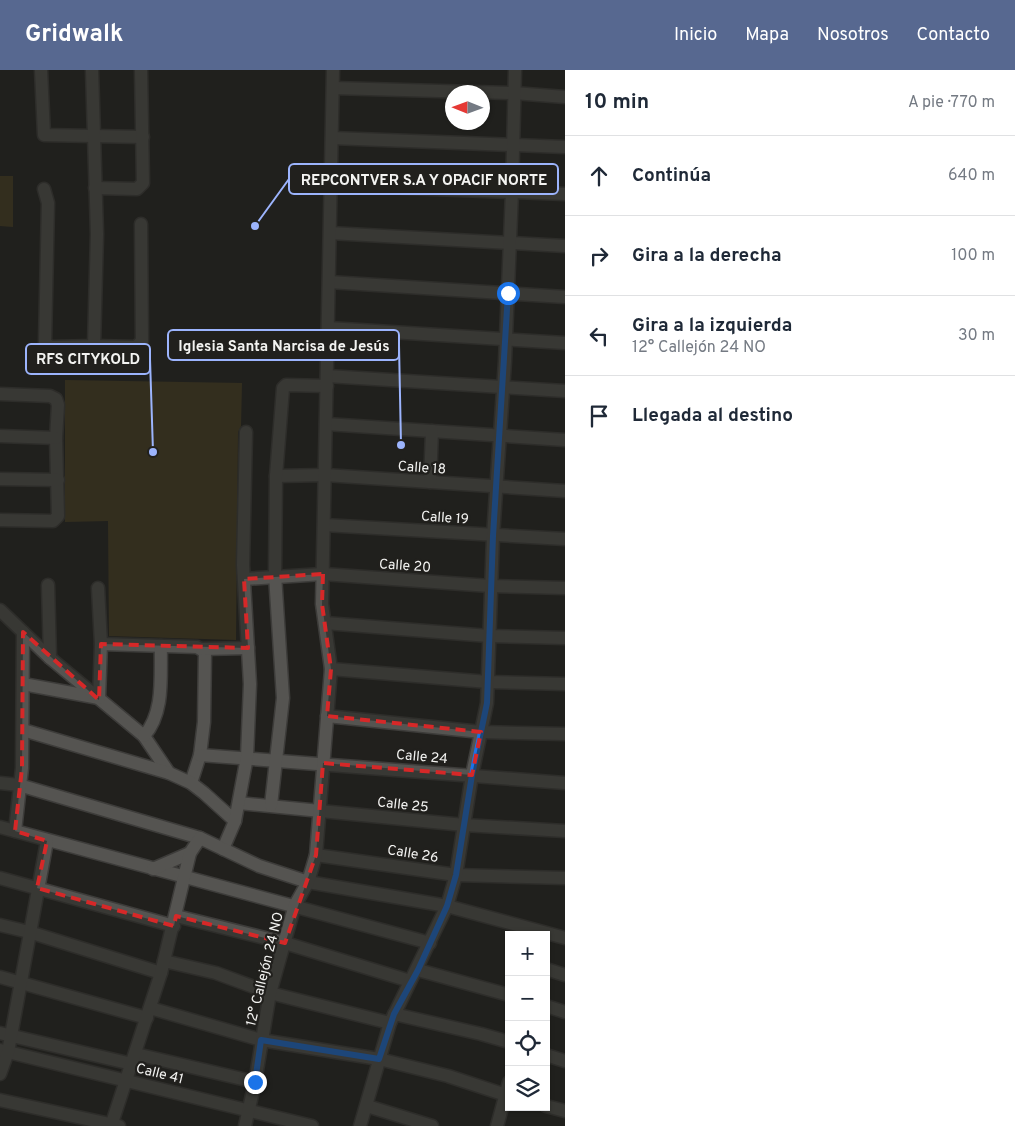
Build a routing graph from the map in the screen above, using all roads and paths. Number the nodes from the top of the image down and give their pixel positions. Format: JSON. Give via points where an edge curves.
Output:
{"nodes":[{"id":1,"x":41,"y":70,"type":"edge"},
{"id":2,"x":92,"y":70,"type":"edge"},
{"id":3,"x":141,"y":70,"type":"edge"},
{"id":4,"x":333,"y":70,"type":"edge"},
{"id":5,"x":515,"y":70,"type":"edge"},
{"id":6,"x":333,"y":88,"type":"junction"},
{"id":7,"x":514,"y":93,"type":"junction"},
{"id":8,"x":565,"y":97,"type":"edge"},
{"id":9,"x":94,"y":136,"type":"junction"},
{"id":10,"x":143,"y":137,"type":"junction"},
{"id":11,"x":332,"y":138,"type":"junction"},
{"id":12,"x":513,"y":143,"type":"junction"},
{"id":13,"x":565,"y":147,"type":"edge"},
{"id":14,"x":331,"y":185,"type":"junction"},
{"id":15,"x":95,"y":188,"type":"junction"},
{"id":16,"x":44,"y":189,"type":"dead end"},
{"id":17,"x":512,"y":191,"type":"junction"},
{"id":18,"x":565,"y":194,"type":"edge"},
{"id":19,"x":141,"y":224,"type":"dead end"},
{"id":20,"x":330,"y":233,"type":"junction"},
{"id":21,"x":510,"y":242,"type":"junction"},
{"id":22,"x":565,"y":246,"type":"edge"},
{"id":23,"x":329,"y":282,"type":"junction"},
{"id":24,"x":508,"y":293,"type":"junction"},
{"id":25,"x":565,"y":296,"type":"edge"},
{"id":26,"x":328,"y":328,"type":"junction"},
{"id":27,"x":506,"y":340,"type":"junction"},
{"id":28,"x":565,"y":343,"type":"edge"},
{"id":29,"x":94,"y":346,"type":"junction"},
{"id":30,"x":327,"y":381,"type":"junction"},
{"id":31,"x":503,"y":387,"type":"junction"},
{"id":32,"x":565,"y":391,"type":"edge"},
{"id":33,"x":0,"y":394,"type":"edge"},
{"id":34,"x":326,"y":424,"type":"junction"},
{"id":35,"x":432,"y":431,"type":"junction"},
{"id":36,"x":246,"y":432,"type":"dead end"},
{"id":37,"x":500,"y":435,"type":"junction"},
{"id":38,"x":0,"y":436,"type":"edge"},
{"id":39,"x":56,"y":438,"type":"junction"},
{"id":40,"x":565,"y":440,"type":"edge"},
{"id":41,"x":325,"y":475,"type":"junction"},
{"id":42,"x":276,"y":476,"type":"junction"},
{"id":43,"x":0,"y":479,"type":"edge"},
{"id":44,"x":58,"y":480,"type":"junction"},
{"id":45,"x":430,"y":482,"type":"junction"},
{"id":46,"x":496,"y":486,"type":"junction"},
{"id":47,"x":565,"y":491,"type":"edge"},
{"id":48,"x":0,"y":520,"type":"edge"},
{"id":49,"x":324,"y":524,"type":"junction"},
{"id":50,"x":493,"y":536,"type":"junction"},
{"id":51,"x":565,"y":539,"type":"edge"},
{"id":52,"x":323,"y":574,"type":"junction"},
{"id":53,"x":275,"y":575,"type":"junction"},
{"id":54,"x":244,"y":579,"type":"junction"},
{"id":55,"x":48,"y":585,"type":"dead end"},
{"id":56,"x":490,"y":586,"type":"junction"},
{"id":57,"x":98,"y":588,"type":"dead end"},
{"id":58,"x":565,"y":588,"type":"edge"},
{"id":59,"x":0,"y":610,"type":"edge"},
{"id":60,"x":325,"y":623,"type":"junction"},
{"id":61,"x":23,"y":632,"type":"junction"},
{"id":62,"x":489,"y":636,"type":"junction"},
{"id":63,"x":565,"y":638,"type":"edge"},
{"id":64,"x":101,"y":644,"type":"junction"},
{"id":65,"x":161,"y":646,"type":"junction"},
{"id":66,"x":248,"y":648,"type":"junction"},
{"id":67,"x":202,"y":649,"type":"junction"},
{"id":68,"x":50,"y":658,"type":"junction"},
{"id":69,"x":331,"y":669,"type":"junction"},
{"id":70,"x":488,"y":682,"type":"junction"},
{"id":71,"x":23,"y":684,"type":"junction"},
{"id":72,"x":565,"y":684,"type":"edge"},
{"id":73,"x":100,"y":698,"type":"junction"},
{"id":74,"x":327,"y":716,"type":"junction"},
{"id":75,"x":23,"y":730,"type":"junction"},
{"id":76,"x":481,"y":732,"type":"junction"},
{"id":77,"x":565,"y":734,"type":"edge"},
{"id":78,"x":144,"y":736,"type":"junction"},
{"id":79,"x":200,"y":755,"type":"junction"},
{"id":80,"x":247,"y":757,"type":"junction"},
{"id":81,"x":276,"y":762,"type":"junction"},
{"id":82,"x":323,"y":763,"type":"junction"},
{"id":83,"x":169,"y":773,"type":"junction"},
{"id":84,"x":472,"y":775,"type":"junction"},
{"id":85,"x":0,"y":783,"type":"edge"},
{"id":86,"x":190,"y":783,"type":"junction"},
{"id":87,"x":565,"y":783,"type":"edge"},
{"id":88,"x":19,"y":785,"type":"junction"},
{"id":89,"x":239,"y":802,"type":"junction"},
{"id":90,"x":271,"y":805,"type":"junction"},
{"id":91,"x":319,"y":810,"type":"junction"},
{"id":92,"x":235,"y":821,"type":"junction"},
{"id":93,"x":464,"y":825,"type":"junction"},
{"id":94,"x":0,"y":827,"type":"edge"},
{"id":95,"x":15,"y":831,"type":"junction"},
{"id":96,"x":565,"y":831,"type":"edge"},
{"id":97,"x":200,"y":838,"type":"junction"},
{"id":98,"x":46,"y":841,"type":"junction"},
{"id":99,"x":223,"y":850,"type":"junction"},
{"id":100,"x":190,"y":853,"type":"junction"},
{"id":101,"x":316,"y":854,"type":"junction"},
{"id":102,"x":153,"y":869,"type":"junction"},
{"id":103,"x":183,"y":875,"type":"junction"},
{"id":104,"x":456,"y":875,"type":"junction"},
{"id":105,"x":0,"y":878,"type":"edge"},
{"id":106,"x":565,"y":878,"type":"edge"},
{"id":107,"x":308,"y":882,"type":"junction"},
{"id":108,"x":37,"y":888,"type":"junction"},
{"id":109,"x":295,"y":905,"type":"junction"},
{"id":110,"x":447,"y":906,"type":"junction"},
{"id":111,"x":175,"y":921,"type":"junction"},
{"id":112,"x":0,"y":925,"type":"edge"},
{"id":113,"x":29,"y":932,"type":"junction"},
{"id":114,"x":565,"y":938,"type":"edge"},
{"id":115,"x":285,"y":943,"type":"junction"},
{"id":116,"x":430,"y":943,"type":"junction"},
{"id":117,"x":163,"y":967,"type":"junction"},
{"id":118,"x":418,"y":970,"type":"junction"},
{"id":119,"x":550,"y":970,"type":"edge"},
{"id":120,"x":565,"y":975,"type":"edge"},
{"id":121,"x":0,"y":977,"type":"edge"},
{"id":122,"x":410,"y":981,"type":"junction"},
{"id":123,"x":20,"y":983,"type":"junction"},
{"id":124,"x":270,"y":993,"type":"junction"},
{"id":125,"x":505,"y":994,"type":"edge"},
{"id":126,"x":550,"y":1007,"type":"edge"},
{"id":127,"x":565,"y":1012,"type":"edge"},
{"id":128,"x":149,"y":1013,"type":"junction"},
{"id":129,"x":392,"y":1018,"type":"junction"},
{"id":130,"x":5,"y":1034,"type":"edge"},
{"id":131,"x":261,"y":1040,"type":"junction"},
{"id":132,"x":505,"y":1041,"type":"edge"},
{"id":133,"x":4,"y":1051,"type":"edge"},
{"id":134,"x":550,"y":1056,"type":"edge"},
{"id":135,"x":134,"y":1059,"type":"junction"},
{"id":136,"x":379,"y":1059,"type":"junction"},
{"id":137,"x":565,"y":1061,"type":"edge"},
{"id":138,"x":0,"y":1074,"type":"edge"},
{"id":139,"x":127,"y":1081,"type":"junction"},
{"id":140,"x":255,"y":1082,"type":"junction"},
{"id":141,"x":505,"y":1090,"type":"edge"},
{"id":142,"x":0,"y":1100,"type":"edge"},
{"id":143,"x":505,"y":1101,"type":"edge"},
{"id":144,"x":366,"y":1106,"type":"junction"},
{"id":145,"x":550,"y":1107,"type":"edge"},
{"id":146,"x":249,"y":1111,"type":"junction"},
{"id":147,"x":565,"y":1111,"type":"edge"},
{"id":148,"x":114,"y":1125,"type":"edge"},
{"id":149,"x":245,"y":1126,"type":"edge"},
{"id":150,"x":312,"y":1126,"type":"edge"},
{"id":151,"x":360,"y":1126,"type":"edge"},
{"id":152,"x":432,"y":1126,"type":"edge"},
{"id":153,"x":497,"y":1126,"type":"edge"}],
"edges":[{"from":1,"to":9,"type":"street","via":[[44,136]]},
{"from":2,"to":9,"type":"street"},
{"from":3,"to":10,"type":"street"},
{"from":4,"to":6,"type":"street","name":"12° Callejón 24 NO"},
{"from":5,"to":7,"type":"street"},
{"from":6,"to":7,"type":"street"},
{"from":6,"to":11,"type":"street","name":"12° Callejón 24 NO"},
{"from":7,"to":8,"type":"street"},
{"from":7,"to":12,"type":"street"},
{"from":9,"to":10,"type":"street"},
{"from":9,"to":15,"type":"street"},
{"from":10,"to":15,"type":"street","via":[[141,187]]},
{"from":11,"to":12,"type":"street"},
{"from":11,"to":14,"type":"street","name":"12° Callejón 24 NO"},
{"from":12,"to":13,"type":"street"},
{"from":12,"to":17,"type":"street"},
{"from":14,"to":17,"type":"street"},
{"from":14,"to":20,"type":"street","name":"12° Callejón 24 NO"},
{"from":15,"to":29,"type":"street"},
{"from":16,"to":29,"type":"street","via":[[48,203],[45,343],[51,347]]},
{"from":17,"to":18,"type":"street"},
{"from":17,"to":21,"type":"street"},
{"from":19,"to":29,"type":"street","via":[[142,341],[136,346]]},
{"from":20,"to":21,"type":"street"},
{"from":20,"to":23,"type":"street","name":"12° Callejón 24 NO"},
{"from":21,"to":22,"type":"street"},
{"from":21,"to":24,"type":"street"},
{"from":23,"to":24,"type":"street"},
{"from":23,"to":26,"type":"street","name":"12° Callejón 24 NO"},
{"from":24,"to":25,"type":"street"},
{"from":24,"to":27,"type":"street"},
{"from":26,"to":27,"type":"street"},
{"from":26,"to":30,"type":"street","name":"12° Callejón 24 NO"},
{"from":27,"to":28,"type":"street"},
{"from":27,"to":31,"type":"street"},
{"from":30,"to":31,"type":"street"},
{"from":30,"to":34,"type":"street","name":"12° Callejón 24 NO"},
{"from":30,"to":42,"type":"street","via":[[283,388]]},
{"from":31,"to":32,"type":"street"},
{"from":31,"to":37,"type":"street"},
{"from":33,"to":39,"type":"street","via":[[56,399]]},
{"from":34,"to":35,"type":"street"},
{"from":34,"to":41,"type":"street","name":"12° Callejón 24 NO"},
{"from":35,"to":37,"type":"street"},
{"from":35,"to":45,"type":"street"},
{"from":36,"to":54,"type":"street"},
{"from":37,"to":40,"type":"street"},
{"from":37,"to":46,"type":"street"},
{"from":38,"to":39,"type":"street"},
{"from":39,"to":44,"type":"street"},
{"from":41,"to":42,"type":"street","name":"Calle 18"},
{"from":41,"to":45,"type":"street","name":"Calle 18"},
{"from":41,"to":49,"type":"street","name":"12° Callejón 24 NO"},
{"from":42,"to":53,"type":"street"},
{"from":43,"to":44,"type":"street"},
{"from":44,"to":48,"type":"street","via":[[58,516],[53,521]]},
{"from":45,"to":46,"type":"street","name":"Calle 18"},
{"from":46,"to":47,"type":"street","name":"Calle 18"},
{"from":46,"to":50,"type":"street"},
{"from":49,"to":50,"type":"street","name":"Calle 19"},
{"from":49,"to":52,"type":"street","name":"12° Callejón 24 NO"},
{"from":50,"to":51,"type":"street","name":"Calle 19"},
{"from":50,"to":56,"type":"street"},
{"from":52,"to":53,"type":"street","name":"Calle 20"},
{"from":52,"to":56,"type":"street","name":"Calle 20"},
{"from":52,"to":60,"type":"street","name":"12° Callejón 24 NO"},
{"from":53,"to":54,"type":"street","name":"Calle 20"},
{"from":53,"to":81,"type":"street","via":[[283,698]]},
{"from":54,"to":66,"type":"street"},
{"from":55,"to":68,"type":"street"},
{"from":56,"to":58,"type":"street","name":"Calle 20"},
{"from":56,"to":62,"type":"street"},
{"from":57,"to":64,"type":"street"},
{"from":59,"to":61,"type":"street"},
{"from":60,"to":62,"type":"street"},
{"from":60,"to":69,"type":"street","name":"12° Callejón 24 NO"},
{"from":61,"to":68,"type":"street"},
{"from":61,"to":71,"type":"street"},
{"from":62,"to":63,"type":"street"},
{"from":62,"to":70,"type":"street"},
{"from":64,"to":65,"type":"street"},
{"from":64,"to":73,"type":"street"},
{"from":65,"to":67,"type":"street"},
{"from":65,"to":78,"type":"street","via":[[158,712]]},
{"from":66,"to":67,"type":"street"},
{"from":66,"to":80,"type":"street"},
{"from":67,"to":79,"type":"street","via":[[206,662]]},
{"from":68,"to":73,"type":"street"},
{"from":69,"to":70,"type":"street"},
{"from":69,"to":74,"type":"street","name":"12° Callejón 24 NO"},
{"from":70,"to":72,"type":"street"},
{"from":70,"to":76,"type":"street"},
{"from":71,"to":73,"type":"street"},
{"from":71,"to":75,"type":"street"},
{"from":73,"to":78,"type":"street"},
{"from":74,"to":76,"type":"street"},
{"from":74,"to":82,"type":"street","name":"12° Callejón 24 NO"},
{"from":75,"to":83,"type":"street"},
{"from":75,"to":88,"type":"street"},
{"from":76,"to":77,"type":"street"},
{"from":76,"to":84,"type":"street"},
{"from":78,"to":83,"type":"street"},
{"from":79,"to":80,"type":"street","name":"Calle 24"},
{"from":79,"to":86,"type":"street"},
{"from":80,"to":81,"type":"street","name":"Calle 24"},
{"from":80,"to":89,"type":"street"},
{"from":81,"to":82,"type":"street","name":"Calle 24"},
{"from":81,"to":90,"type":"street"},
{"from":82,"to":84,"type":"street","name":"Calle 24"},
{"from":82,"to":91,"type":"street","name":"12° Callejón 24 NO"},
{"from":83,"to":86,"type":"street"},
{"from":84,"to":87,"type":"street","name":"Calle 24"},
{"from":84,"to":93,"type":"street"},
{"from":85,"to":88,"type":"street"},
{"from":86,"to":92,"type":"street"},
{"from":88,"to":95,"type":"street"},
{"from":88,"to":97,"type":"street"},
{"from":89,"to":90,"type":"street","name":"Calle 25"},
{"from":89,"to":92,"type":"street"},
{"from":90,"to":91,"type":"street","name":"Calle 25"},
{"from":91,"to":93,"type":"street","name":"Calle 25"},
{"from":91,"to":101,"type":"street","name":"12° Callejón 24 NO"},
{"from":92,"to":99,"type":"street"},
{"from":93,"to":96,"type":"street","name":"Calle 25"},
{"from":93,"to":104,"type":"street"},
{"from":94,"to":95,"type":"street"},
{"from":95,"to":98,"type":"street"},
{"from":97,"to":99,"type":"street"},
{"from":97,"to":100,"type":"street"},
{"from":98,"to":102,"type":"street"},
{"from":98,"to":108,"type":"street"},
{"from":99,"to":107,"type":"street","via":[[258,866]]},
{"from":100,"to":102,"type":"street"},
{"from":100,"to":103,"type":"street"},
{"from":101,"to":104,"type":"street","name":"Calle 26"},
{"from":101,"to":107,"type":"street","name":"12° Callejón 24 NO"},
{"from":102,"to":103,"type":"street"},
{"from":103,"to":109,"type":"street"},
{"from":103,"to":111,"type":"street"},
{"from":104,"to":106,"type":"street","name":"Calle 26"},
{"from":104,"to":110,"type":"street"},
{"from":105,"to":108,"type":"street"},
{"from":107,"to":109,"type":"street","name":"12° Callejón 24 NO"},
{"from":107,"to":110,"type":"street"},
{"from":108,"to":111,"type":"street"},
{"from":108,"to":113,"type":"street"},
{"from":109,"to":115,"type":"street","name":"12° Callejón 24 NO"},
{"from":109,"to":116,"type":"street"},
{"from":110,"to":114,"type":"street"},
{"from":110,"to":116,"type":"street"},
{"from":111,"to":115,"type":"street"},
{"from":111,"to":117,"type":"street"},
{"from":112,"to":113,"type":"street"},
{"from":113,"to":117,"type":"street"},
{"from":113,"to":123,"type":"street"},
{"from":115,"to":122,"type":"street"},
{"from":115,"to":124,"type":"street","name":"12° Callejón 24 NO"},
{"from":116,"to":118,"type":"street"},
{"from":117,"to":124,"type":"street","via":[[216,973]]},
{"from":117,"to":128,"type":"street"},
{"from":118,"to":122,"type":"street"},
{"from":118,"to":125,"type":"street"},
{"from":119,"to":120,"type":"street"},
{"from":121,"to":123,"type":"street"},
{"from":122,"to":129,"type":"street"},
{"from":123,"to":128,"type":"street"},
{"from":123,"to":130,"type":"street"},
{"from":124,"to":129,"type":"street"},
{"from":124,"to":131,"type":"street","name":"12° Callejón 24 NO"},
{"from":126,"to":127,"type":"street"},
{"from":128,"to":131,"type":"street","via":[[191,1018]]},
{"from":128,"to":135,"type":"street"},
{"from":129,"to":132,"type":"street"},
{"from":129,"to":136,"type":"street"},
{"from":130,"to":133,"type":"street"},
{"from":130,"to":135,"type":"street"},
{"from":131,"to":136,"type":"street"},
{"from":131,"to":140,"type":"street","name":"12° Callejón 24 NO"},
{"from":133,"to":138,"type":"street"},
{"from":133,"to":139,"type":"street","name":"Calle 41"},
{"from":134,"to":137,"type":"street"},
{"from":135,"to":139,"type":"street"},
{"from":135,"to":140,"type":"street"},
{"from":136,"to":141,"type":"street"},
{"from":136,"to":144,"type":"street"},
{"from":139,"to":146,"type":"street","name":"Calle 41"},
{"from":139,"to":148,"type":"street"},
{"from":140,"to":146,"type":"street","name":"12° Callejón 24 NO"},
{"from":142,"to":148,"type":"street"},
{"from":143,"to":153,"type":"street"},
{"from":144,"to":151,"type":"street"},
{"from":144,"to":152,"type":"street"},
{"from":145,"to":147,"type":"street"},
{"from":146,"to":149,"type":"street","name":"12° Callejón 24 NO"},
{"from":146,"to":150,"type":"street","name":"Calle 41"}]}
